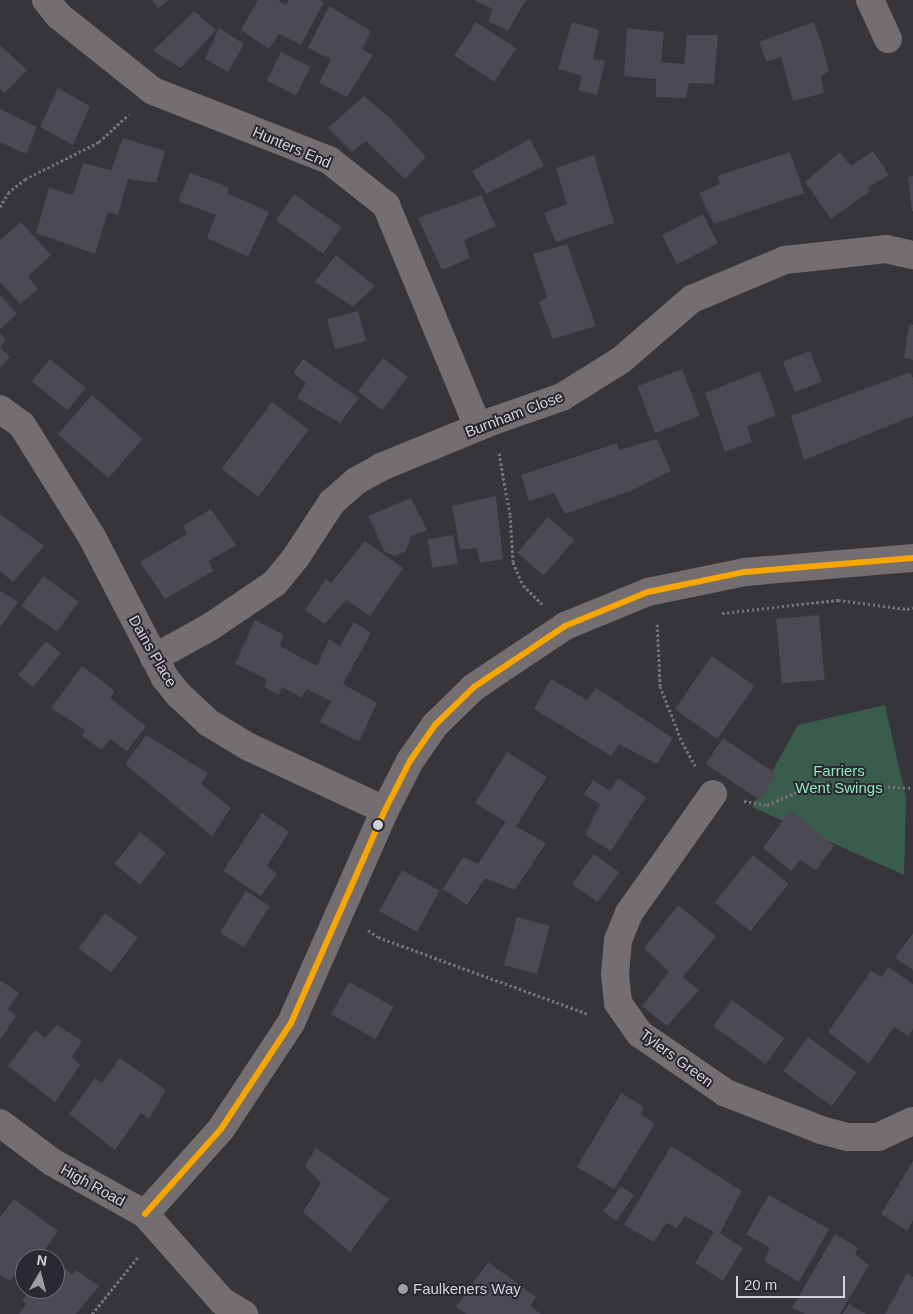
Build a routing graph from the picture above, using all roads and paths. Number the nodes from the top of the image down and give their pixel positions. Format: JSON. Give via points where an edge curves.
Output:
{"nodes":[{"id":1,"x":46,"y":0,"type":"edge"},
{"id":2,"x":870,"y":0,"type":"edge"},
{"id":3,"x":888,"y":39,"type":"dead end"},
{"id":4,"x":153,"y":91,"type":"junction"},
{"id":5,"x":0,"y":207,"type":"edge"},
{"id":6,"x":913,"y":255,"type":"edge"},
{"id":7,"x":0,"y":409,"type":"edge"},
{"id":8,"x":486,"y":424,"type":"junction"},
{"id":9,"x":913,"y":558,"type":"edge"},
{"id":10,"x":648,"y":592,"type":"junction"},
{"id":11,"x":913,"y":608,"type":"edge"},
{"id":12,"x":717,"y":614,"type":"dead end"},
{"id":13,"x":565,"y":626,"type":"junction"},
{"id":14,"x":154,"y":658,"type":"junction"},
{"id":15,"x":913,"y":788,"type":"edge"},
{"id":16,"x":712,"y":794,"type":"junction"},
{"id":17,"x":385,"y":810,"type":"junction"},
{"id":18,"x":341,"y":909,"type":"junction"},
{"id":19,"x":618,"y":1003,"type":"junction"},
{"id":20,"x":913,"y":1122,"type":"edge"},
{"id":21,"x":0,"y":1124,"type":"edge"},
{"id":22,"x":152,"y":1222,"type":"junction"},
{"id":23,"x":92,"y":1314,"type":"edge"},
{"id":24,"x":244,"y":1314,"type":"edge"}],
"edges":[{"from":1,"to":4,"type":"street","name":"Hunters End","via":[[59,16]]},
{"from":2,"to":3,"type":"street"},
{"from":4,"to":5,"type":"path","via":[[99,142],[25,178],[8,193]]},
{"from":4,"to":8,"type":"street","name":"Hunters End","via":[[329,160],[386,205]]},
{"from":6,"to":8,"type":"street","name":"Burnham Close","via":[[886,249],[785,260],[692,299],[621,360],[562,397]]},
{"from":7,"to":14,"type":"street","name":"Dains Place","via":[[22,425],[92,537]]},
{"from":8,"to":13,"type":"path","via":[[510,515],[514,562],[523,585]]},
{"from":8,"to":14,"type":"street","name":"Burnham Close","via":[[381,467],[356,481],[332,502],[275,583],[210,627]]},
{"from":9,"to":10,"type":"street","via":[[745,572]]},
{"from":10,"to":13,"type":"street"},
{"from":10,"to":16,"type":"path","via":[[657,615],[660,686],[682,742]]},
{"from":11,"to":12,"type":"path","via":[[838,600]]},
{"from":13,"to":17,"type":"street","via":[[474,687],[436,725],[410,761]]},
{"from":14,"to":17,"type":"street","name":"Dains Place","via":[[179,695],[210,723],[250,747]]},
{"from":15,"to":16,"type":"path","via":[[818,782],[767,805]]},
{"from":16,"to":19,"type":"street","via":[[628,913],[618,940]]},
{"from":17,"to":18,"type":"street"},
{"from":18,"to":19,"type":"path","via":[[378,937],[597,1018]]},
{"from":18,"to":22,"type":"street","via":[[291,1024],[221,1129]]},
{"from":19,"to":20,"type":"street","name":"Tylers Green","via":[[640,1034],[726,1093],[821,1130],[848,1137],[878,1137]]},
{"from":21,"to":22,"type":"street","name":"High Road","via":[[52,1162]]},
{"from":22,"to":23,"type":"path"},
{"from":22,"to":24,"type":"street","name":"High Road","via":[[222,1301]]}]}
